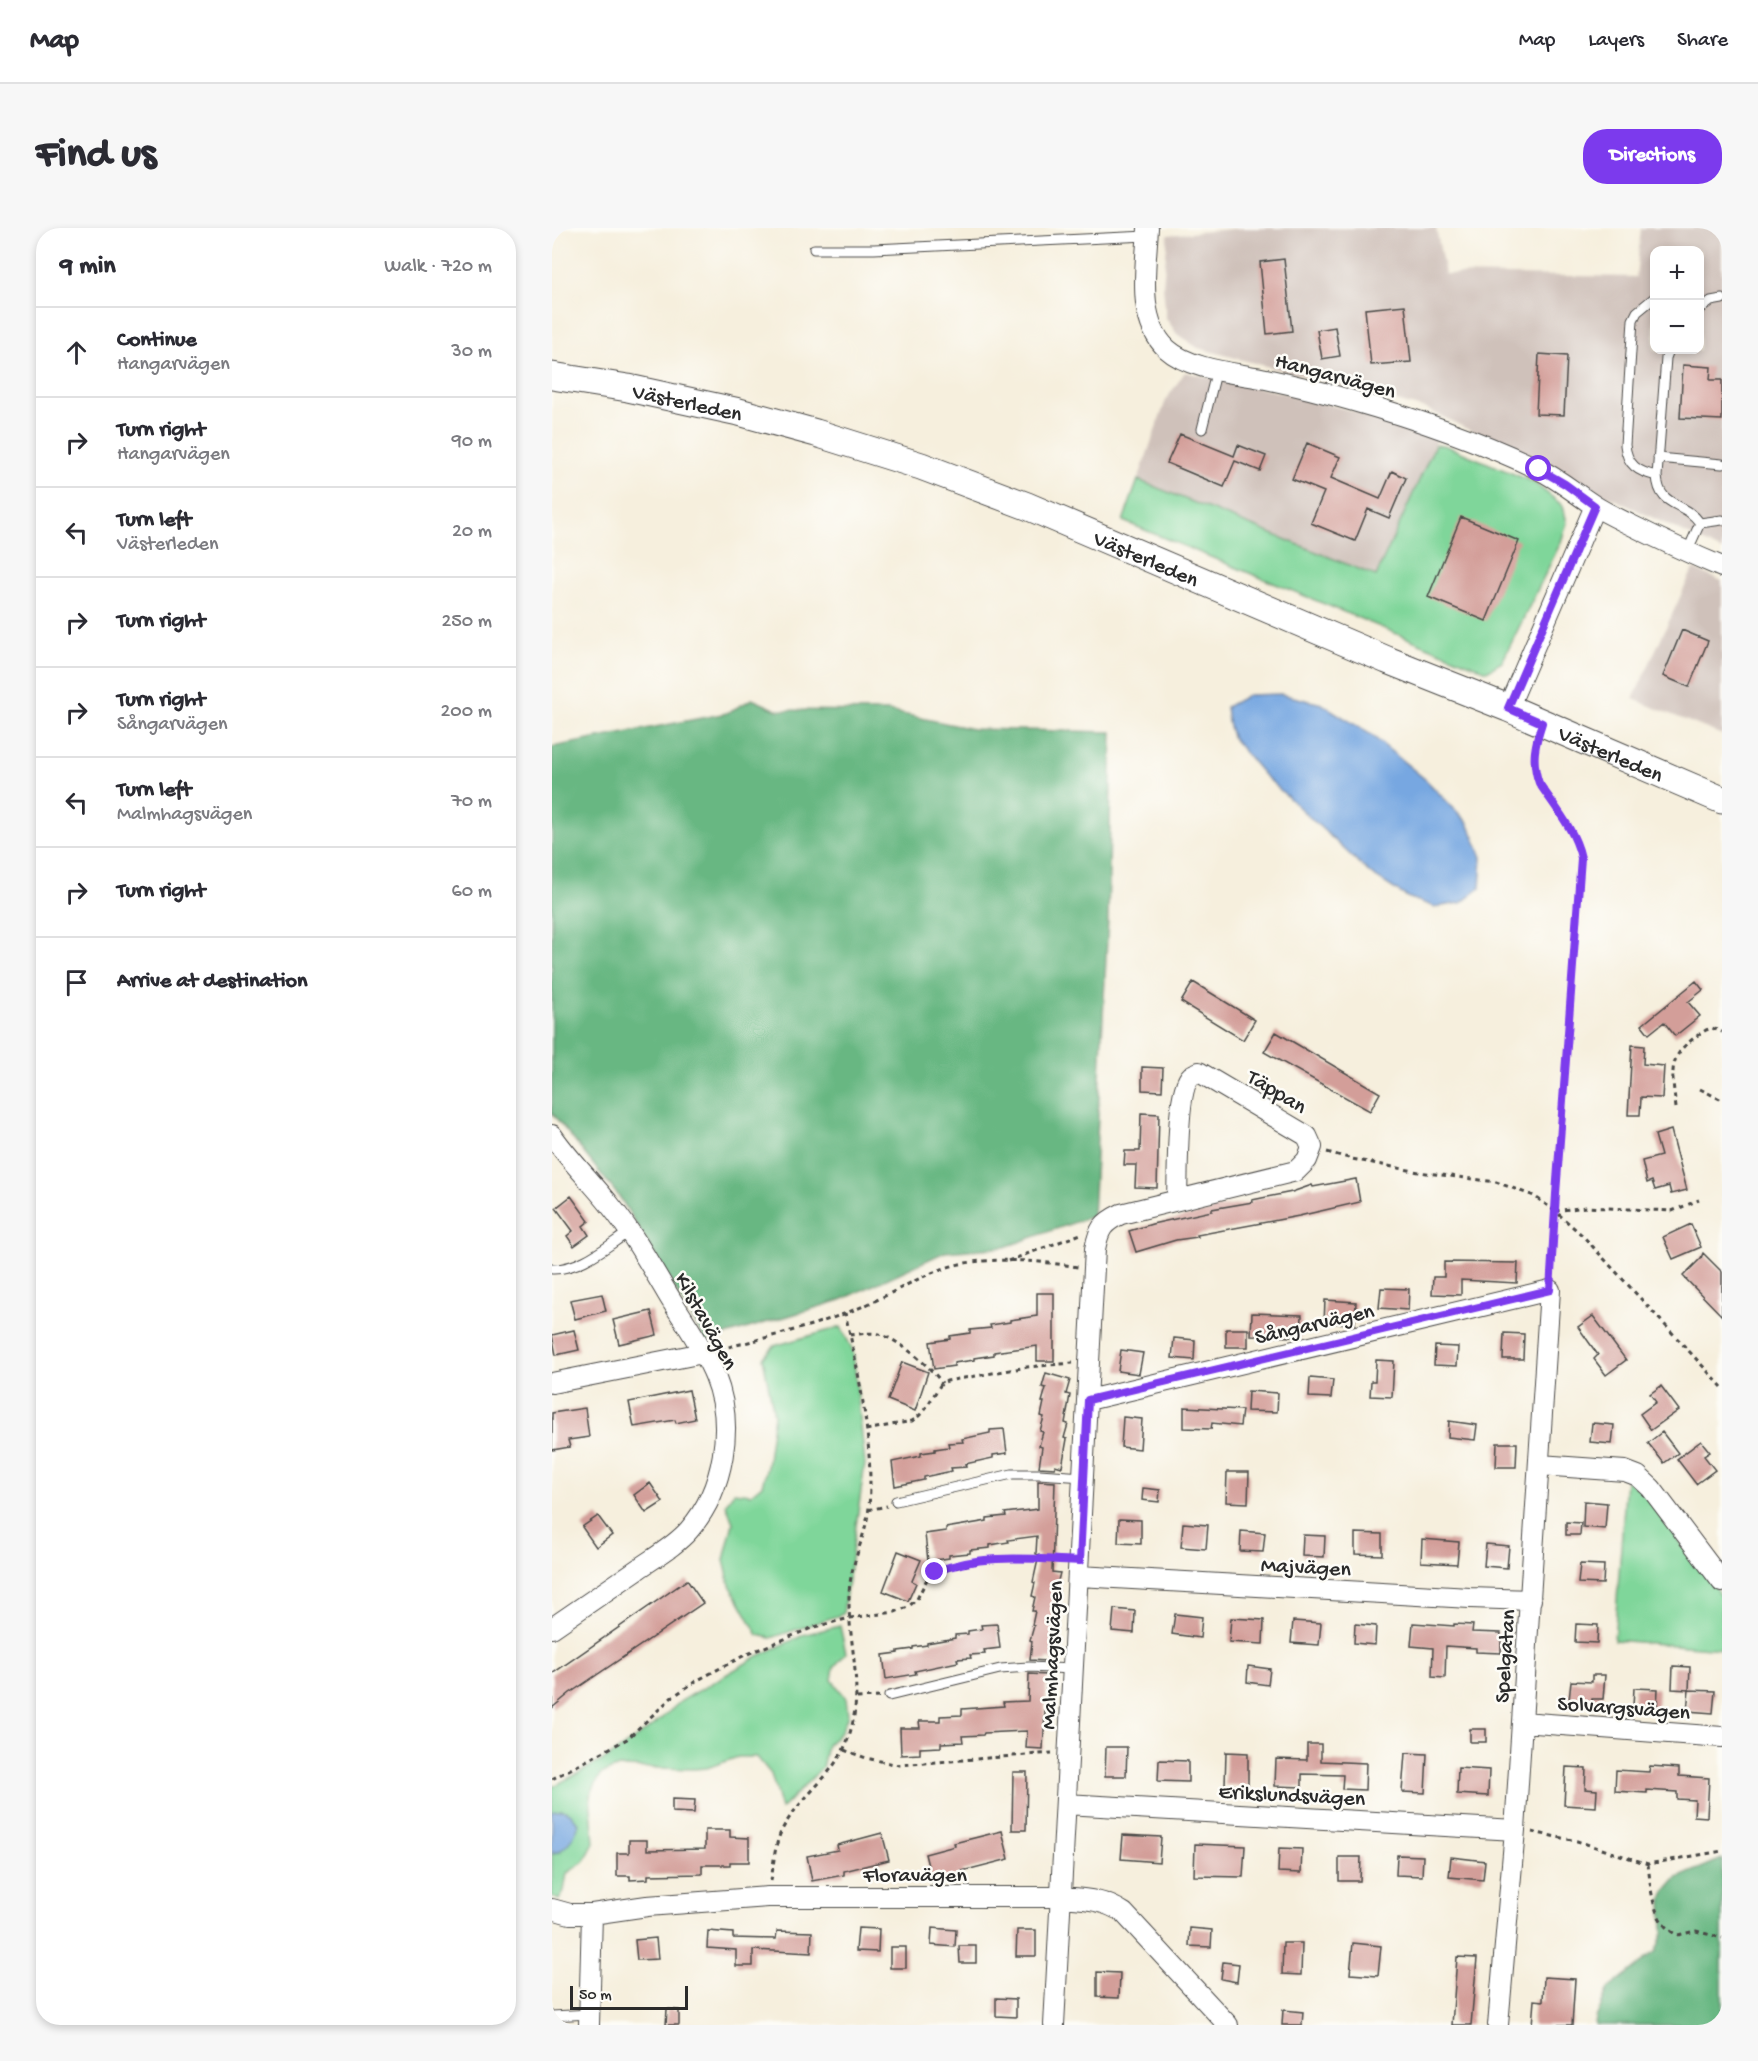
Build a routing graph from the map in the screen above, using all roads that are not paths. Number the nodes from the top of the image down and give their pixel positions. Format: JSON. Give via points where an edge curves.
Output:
{"nodes":[{"id":1,"x":1148,"y":232,"type":"edge"},
{"id":2,"x":814,"y":249,"type":"dead end"},
{"id":3,"x":1722,"y":299,"type":"edge"},
{"id":4,"x":1652,"y":300,"type":"edge"},
{"id":5,"x":1704,"y":300,"type":"edge"},
{"id":6,"x":1711,"y":301,"type":"junction"},
{"id":7,"x":1704,"y":306,"type":"edge"},
{"id":8,"x":1667,"y":354,"type":"edge"},
{"id":9,"x":1217,"y":369,"type":"junction"},
{"id":10,"x":552,"y":376,"type":"edge"},
{"id":11,"x":1202,"y":429,"type":"dead end"},
{"id":12,"x":1658,"y":458,"type":"junction"},
{"id":13,"x":1722,"y":464,"type":"edge"},
{"id":14,"x":1656,"y":476,"type":"junction"},
{"id":15,"x":1595,"y":506,"type":"junction"},
{"id":16,"x":1722,"y":520,"type":"edge"},
{"id":17,"x":1700,"y":523,"type":"junction"},
{"id":18,"x":1687,"y":552,"type":"junction"},
{"id":19,"x":1722,"y":567,"type":"edge"},
{"id":20,"x":1508,"y":708,"type":"junction"},
{"id":21,"x":1722,"y":800,"type":"edge"},
{"id":22,"x":552,"y":1135,"type":"edge"},
{"id":23,"x":1178,"y":1200,"type":"junction"},
{"id":24,"x":629,"y":1232,"type":"junction"},
{"id":25,"x":552,"y":1269,"type":"edge"},
{"id":26,"x":1550,"y":1290,"type":"joint"},
{"id":27,"x":703,"y":1353,"type":"junction"},
{"id":28,"x":552,"y":1383,"type":"edge"},
{"id":29,"x":1088,"y":1400,"type":"junction"},
{"id":30,"x":1540,"y":1465,"type":"junction"},
{"id":31,"x":1084,"y":1477,"type":"junction"},
{"id":32,"x":896,"y":1501,"type":"road end"},
{"id":33,"x":1079,"y":1568,"type":"junction"},
{"id":34,"x":1722,"y":1582,"type":"edge"},
{"id":35,"x":1531,"y":1600,"type":"junction"},
{"id":36,"x":552,"y":1628,"type":"edge"},
{"id":37,"x":1073,"y":1670,"type":"junction"},
{"id":38,"x":889,"y":1696,"type":"road end"},
{"id":39,"x":1522,"y":1722,"type":"junction"},
{"id":40,"x":1722,"y":1737,"type":"edge"},
{"id":41,"x":1066,"y":1804,"type":"junction"},
{"id":42,"x":1515,"y":1830,"type":"junction"},
{"id":43,"x":1060,"y":1898,"type":"junction"},
{"id":44,"x":552,"y":1910,"type":"edge"},
{"id":45,"x":592,"y":1914,"type":"junction"},
{"id":46,"x":552,"y":2016,"type":"edge"},
{"id":47,"x":589,"y":2020,"type":"edge"},
{"id":48,"x":1054,"y":2025,"type":"edge"},
{"id":49,"x":1228,"y":2025,"type":"edge"},
{"id":50,"x":1498,"y":2025,"type":"edge"}],
"edges":[{"from":1,"to":2,"type":"lane","name":"Hangarvägen","via":[[874,249]]},
{"from":1,"to":9,"type":"street","name":"Hangarvägen","via":[[1146,294],[1148,319],[1156,336],[1183,360]]},
{"from":3,"to":6,"type":"lane"},
{"from":4,"to":14,"type":"lane","via":[[1633,320],[1625,446],[1635,468]]},
{"from":5,"to":6,"type":"lane"},
{"from":6,"to":7,"type":"lane"},
{"from":8,"to":12,"type":"lane"},
{"from":9,"to":11,"type":"lane"},
{"from":9,"to":15,"type":"street","name":"Hangarvägen","via":[[1350,399],[1445,431],[1539,469]]},
{"from":10,"to":20,"type":"street","name":"Västerleden","via":[[739,412],[921,466],[1027,506]]},
{"from":12,"to":13,"type":"lane"},
{"from":12,"to":14,"type":"lane"},
{"from":14,"to":17,"type":"lane","via":[[1660,494],[1689,511]]},
{"from":15,"to":18,"type":"street","name":"Hangarvägen"},
{"from":15,"to":20,"type":"street"},
{"from":16,"to":17,"type":"lane"},
{"from":17,"to":18,"type":"lane"},
{"from":18,"to":19,"type":"street","name":"Hangarvägen"},
{"from":20,"to":21,"type":"street","name":"Västerleden"},
{"from":22,"to":24,"type":"street","name":"Kilstavägen"},
{"from":23,"to":23,"type":"street","name":"Täppan","via":[[1296,1171],[1307,1161],[1312,1147],[1307,1136],[1199,1072],[1191,1076],[1185,1087],[1181,1107]]},
{"from":23,"to":29,"type":"street","name":"Malmhagsvägen","via":[[1121,1214],[1107,1220],[1098,1232]]},
{"from":24,"to":25,"type":"lane","via":[[591,1256]]},
{"from":24,"to":27,"type":"street","name":"Kilstavägen"},
{"from":26,"to":29,"type":"street","name":"Sångarvägen"},
{"from":26,"to":30,"type":"street","name":"Spelgatan"},
{"from":27,"to":28,"type":"street"},
{"from":27,"to":36,"type":"street","name":"Kilstavägen","via":[[715,1377],[724,1422],[723,1455],[703,1509],[688,1530],[664,1551]]},
{"from":29,"to":31,"type":"street","name":"Malmhagsvägen"},
{"from":30,"to":34,"type":"street","via":[[1625,1471],[1638,1476]]},
{"from":30,"to":35,"type":"street","name":"Spelgatan"},
{"from":31,"to":32,"type":"lane","via":[[1012,1474]]},
{"from":31,"to":33,"type":"street","name":"Malmhagsvägen"},
{"from":33,"to":35,"type":"street","name":"Majvägen","via":[[1458,1598]]},
{"from":33,"to":37,"type":"street","name":"Malmhagsvägen"},
{"from":35,"to":39,"type":"street","name":"Spelgatan"},
{"from":37,"to":38,"type":"lane","via":[[1000,1669]]},
{"from":37,"to":41,"type":"street","name":"Malmhagsvägen"},
{"from":39,"to":40,"type":"street","name":"Solvargsvägen"},
{"from":39,"to":42,"type":"street","name":"Spelgatan"},
{"from":41,"to":42,"type":"street","name":"Erikslundsvägen"},
{"from":41,"to":43,"type":"street","name":"Malmhagsvägen"},
{"from":42,"to":50,"type":"street","name":"Spelgatan"},
{"from":43,"to":45,"type":"street","name":"Floravägen","via":[[768,1897]]},
{"from":43,"to":48,"type":"street","name":"Malmhagsvägen"},
{"from":43,"to":49,"type":"street","name":"Floravägen","via":[[1111,1904],[1124,1913]]},
{"from":44,"to":45,"type":"street","name":"Floravägen"},
{"from":45,"to":47,"type":"street"},
{"from":46,"to":47,"type":"lane"}]}
